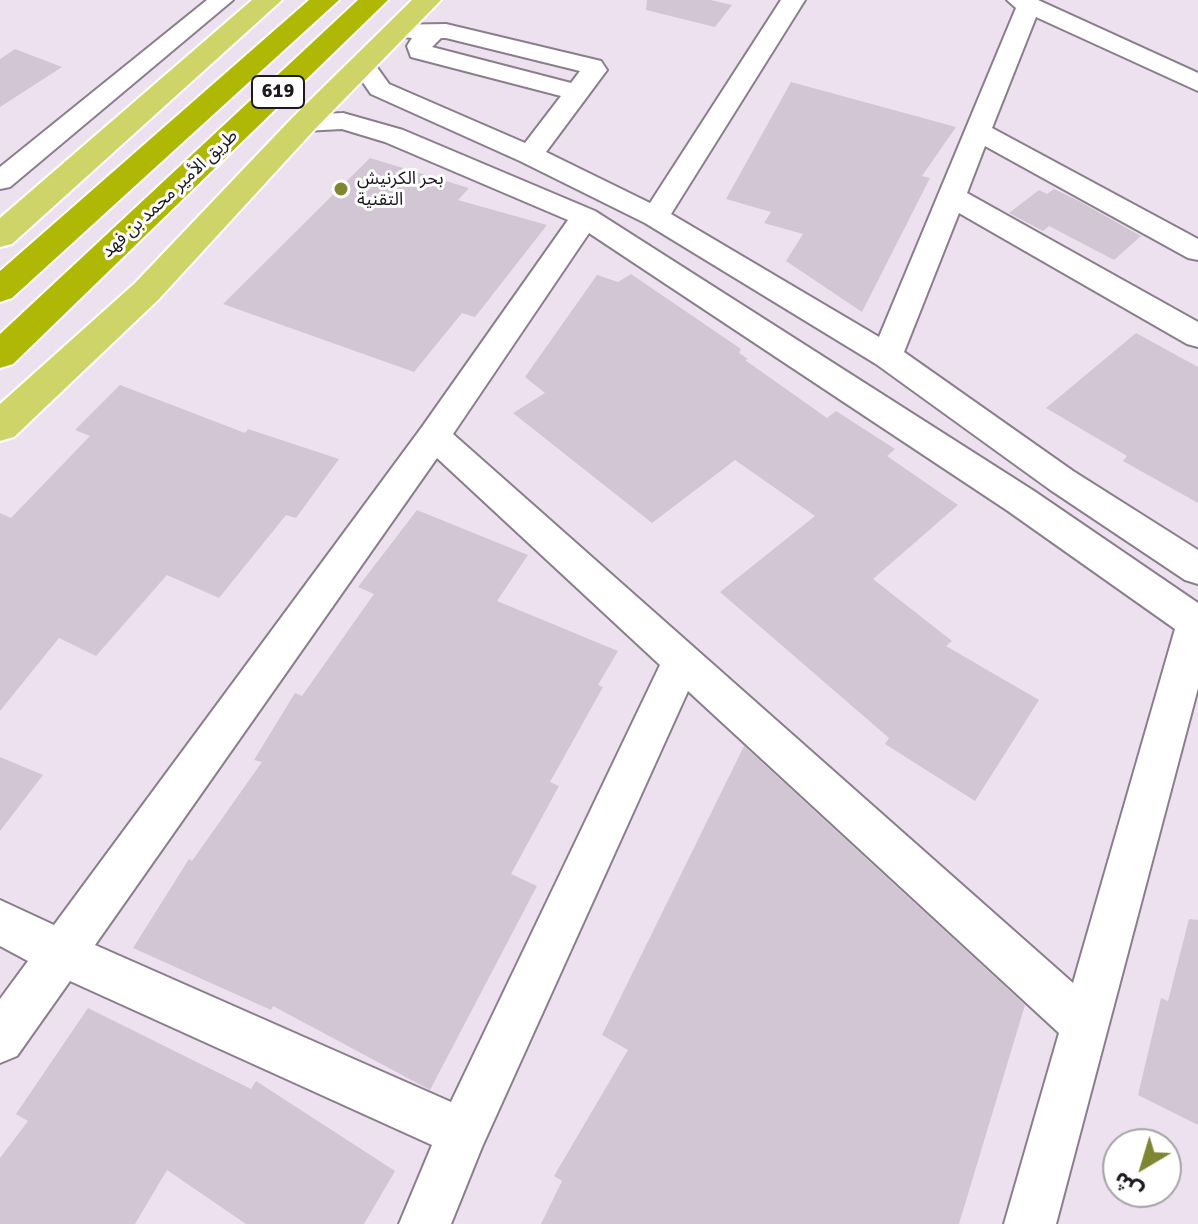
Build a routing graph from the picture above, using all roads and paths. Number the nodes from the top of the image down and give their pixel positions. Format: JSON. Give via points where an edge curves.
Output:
{"nodes":[{"id":1,"x":221,"y":0,"type":"edge"},
{"id":2,"x":268,"y":0,"type":"edge"},
{"id":3,"x":325,"y":0,"type":"edge"},
{"id":4,"x":374,"y":0,"type":"edge"},
{"id":5,"x":793,"y":0,"type":"edge"},
{"id":6,"x":1024,"y":2,"type":"edge"},
{"id":7,"x":432,"y":15,"type":"edge"},
{"id":8,"x":362,"y":64,"type":"junction"},
{"id":9,"x":1198,"y":83,"type":"edge"},
{"id":10,"x":304,"y":123,"type":"junction"},
{"id":11,"x":978,"y":131,"type":"junction"},
{"id":12,"x":394,"y":136,"type":"junction"},
{"id":13,"x":530,"y":155,"type":"junction"},
{"id":14,"x":0,"y":181,"type":"edge"},
{"id":15,"x":951,"y":196,"type":"junction"},
{"id":16,"x":585,"y":217,"type":"junction"},
{"id":17,"x":655,"y":217,"type":"junction"},
{"id":18,"x":0,"y":236,"type":"edge"},
{"id":19,"x":1198,"y":251,"type":"edge"},
{"id":20,"x":0,"y":290,"type":"edge"},
{"id":21,"x":1198,"y":336,"type":"edge"},
{"id":22,"x":0,"y":355,"type":"edge"},
{"id":23,"x":887,"y":356,"type":"junction"},
{"id":24,"x":0,"y":427,"type":"edge"},
{"id":25,"x":434,"y":436,"type":"junction"},
{"id":26,"x":1198,"y":569,"type":"edge"},
{"id":27,"x":1197,"y":624,"type":"edge"},
{"id":28,"x":682,"y":661,"type":"junction"},
{"id":29,"x":0,"y":922,"type":"edge"},
{"id":30,"x":61,"y":953,"type":"junction"},
{"id":31,"x":1086,"y":1026,"type":"junction"},
{"id":32,"x":0,"y":1039,"type":"edge"},
{"id":33,"x":463,"y":1133,"type":"junction"},
{"id":34,"x":425,"y":1224,"type":"edge"},
{"id":35,"x":1030,"y":1224,"type":"edge"}],
"edges":[{"from":1,"to":14,"type":"street"},
{"from":2,"to":18,"type":"main road"},
{"from":3,"to":20,"type":"highway","name":"طريق الأمير محمد بن فهد","number":"619"},
{"from":4,"to":22,"type":"highway","name":"طريق الأمير محمد بن فهد","number":"619"},
{"from":5,"to":17,"type":"street"},
{"from":6,"to":9,"type":"street"},
{"from":6,"to":11,"type":"street"},
{"from":7,"to":8,"type":"main road","via":[[396,30]]},
{"from":7,"to":13,"type":"street","via":[[420,52],[577,92]]},
{"from":8,"to":10,"type":"main road"},
{"from":8,"to":13,"type":"street","via":[[380,89]]},
{"from":10,"to":12,"type":"street","via":[[343,121]]},
{"from":10,"to":24,"type":"main road","via":[[147,291]]},
{"from":11,"to":15,"type":"street"},
{"from":11,"to":19,"type":"street"},
{"from":12,"to":13,"type":"street","via":[[384,123],[389,116],[415,116]]},
{"from":12,"to":16,"type":"street"},
{"from":13,"to":17,"type":"street"},
{"from":15,"to":21,"type":"street"},
{"from":15,"to":23,"type":"street"},
{"from":16,"to":25,"type":"street"},
{"from":16,"to":27,"type":"street","via":[[1021,501]]},
{"from":17,"to":23,"type":"street"},
{"from":23,"to":26,"type":"street"},
{"from":25,"to":28,"type":"street"},
{"from":25,"to":30,"type":"street"},
{"from":27,"to":31,"type":"street"},
{"from":28,"to":31,"type":"street"},
{"from":28,"to":33,"type":"street"},
{"from":29,"to":30,"type":"street"},
{"from":30,"to":32,"type":"street"},
{"from":30,"to":33,"type":"street"},
{"from":31,"to":35,"type":"street"},
{"from":33,"to":34,"type":"street"}]}
